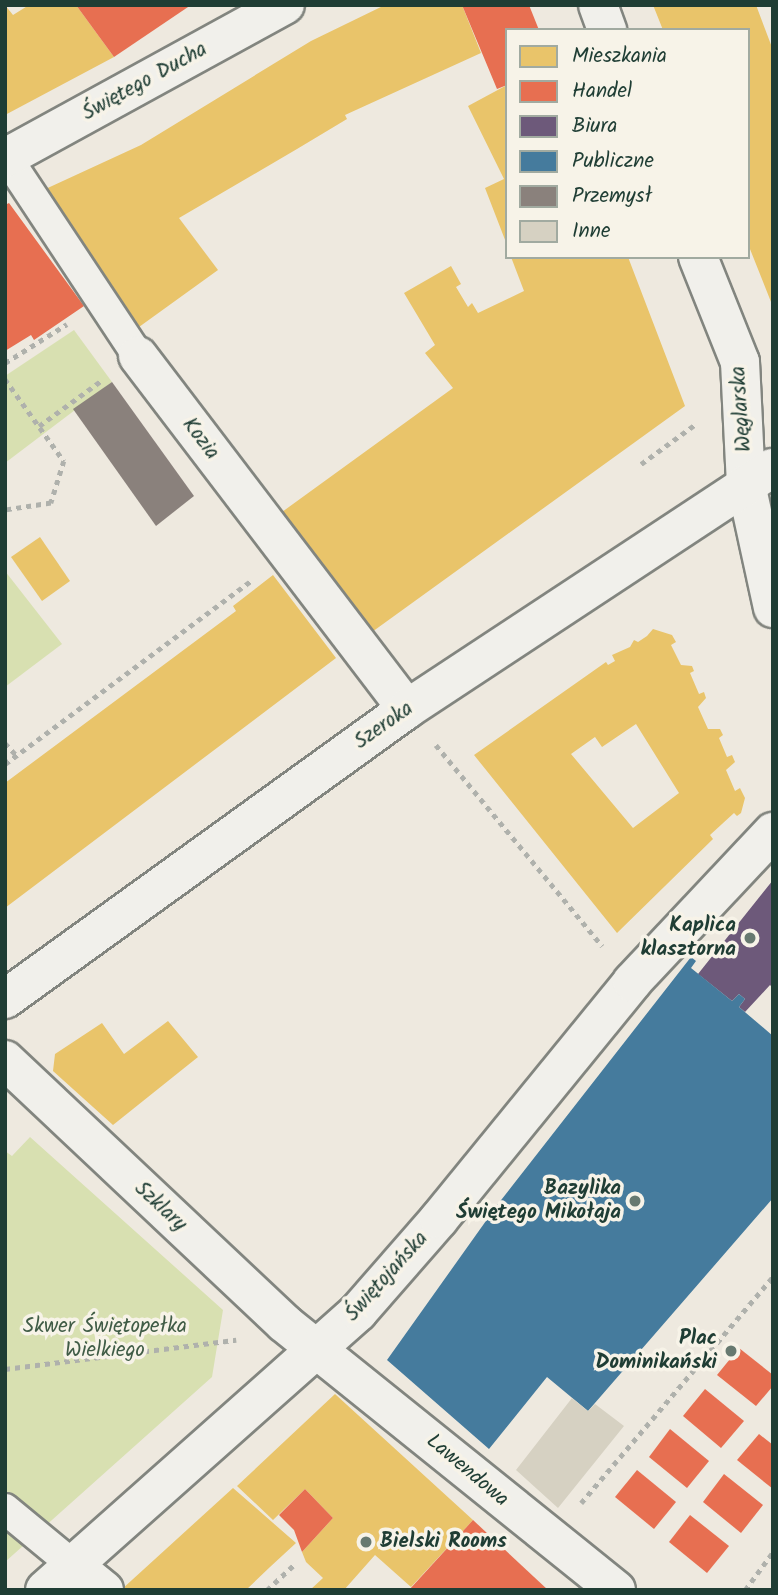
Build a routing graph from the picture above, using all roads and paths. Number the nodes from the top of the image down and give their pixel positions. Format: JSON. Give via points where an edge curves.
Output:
{"nodes":[{"id":1,"x":285,"y":5,"type":"edge"},
{"id":2,"x":598,"y":5,"type":"edge"},
{"id":3,"x":606,"y":28,"type":"edge"},
{"id":4,"x":6,"y":158,"type":"edge"},
{"id":5,"x":699,"y":259,"type":"edge"},
{"id":6,"x":77,"y":317,"type":"dead end"},
{"id":7,"x":138,"y":356,"type":"joint"},
{"id":8,"x":5,"y":363,"type":"edge"},
{"id":9,"x":105,"y":378,"type":"dead end"},
{"id":10,"x":5,"y":379,"type":"edge"},
{"id":11,"x":702,"y":414,"type":"dead end"},
{"id":12,"x":39,"y":426,"type":"junction"},
{"id":13,"x":641,"y":464,"type":"dead end"},
{"id":14,"x":760,"y":476,"type":"edge"},
{"id":15,"x":5,"y":510,"type":"edge"},
{"id":16,"x":254,"y":579,"type":"dead end"},
{"id":17,"x":773,"y":608,"type":"edge"},
{"id":18,"x":407,"y":709,"type":"junction"},
{"id":19,"x":5,"y":743,"type":"edge"},
{"id":20,"x":16,"y":755,"type":"junction"},
{"id":21,"x":5,"y":764,"type":"edge"},
{"id":22,"x":773,"y":832,"type":"edge"},
{"id":23,"x":632,"y":982,"type":"junction"},
{"id":24,"x":5,"y":999,"type":"edge"},
{"id":25,"x":5,"y":1060,"type":"edge"},
{"id":26,"x":773,"y":1277,"type":"edge"},
{"id":27,"x":249,"y":1338,"type":"dead end"},
{"id":28,"x":320,"y":1349,"type":"junction"},
{"id":29,"x":5,"y":1369,"type":"edge"},
{"id":30,"x":5,"y":1509,"type":"edge"},
{"id":31,"x":550,"y":1540,"type":"junction"},
{"id":32,"x":773,"y":1552,"type":"edge"},
{"id":33,"x":73,"y":1565,"type":"junction"},
{"id":34,"x":294,"y":1565,"type":"dead end"},
{"id":35,"x":45,"y":1590,"type":"edge"},
{"id":36,"x":104,"y":1590,"type":"edge"},
{"id":37,"x":267,"y":1590,"type":"edge"},
{"id":38,"x":616,"y":1590,"type":"edge"},
{"id":39,"x":745,"y":1590,"type":"edge"}],
"edges":[{"from":1,"to":4,"type":"street","name":"Świętego Ducha"},
{"from":2,"to":3,"type":"street"},
{"from":4,"to":7,"type":"street","name":"Kozia"},
{"from":5,"to":14,"type":"street","name":"Węglarska","via":[[740,362]]},
{"from":6,"to":8,"type":"path"},
{"from":7,"to":18,"type":"street","name":"Kozia"},
{"from":9,"to":12,"type":"path"},
{"from":10,"to":12,"type":"path"},
{"from":11,"to":13,"type":"path","via":[[699,421]]},
{"from":12,"to":15,"type":"path","via":[[64,461],[51,503]]},
{"from":14,"to":17,"type":"street","name":"Węglarska"},
{"from":14,"to":18,"type":"street","name":"Szeroka"},
{"from":16,"to":20,"type":"path"},
{"from":18,"to":23,"type":"path"},
{"from":18,"to":24,"type":"street","name":"Szeroka"},
{"from":19,"to":20,"type":"path"},
{"from":20,"to":21,"type":"path"},
{"from":22,"to":23,"type":"street","name":"Świętojańska"},
{"from":23,"to":28,"type":"street","name":"Świętojańska","via":[[439,1219]]},
{"from":25,"to":28,"type":"street","name":"Szklary","via":[[284,1323]]},
{"from":26,"to":31,"type":"path"},
{"from":27,"to":29,"type":"path"},
{"from":28,"to":31,"type":"street","name":"Lawendowa"},
{"from":28,"to":33,"type":"street","name":"Świętojańska"},
{"from":30,"to":33,"type":"street"},
{"from":31,"to":38,"type":"street","name":"Lawendowa"},
{"from":32,"to":39,"type":"path"},
{"from":33,"to":35,"type":"street","name":"Świętojańska"},
{"from":33,"to":36,"type":"street"},
{"from":34,"to":37,"type":"path"}]}
